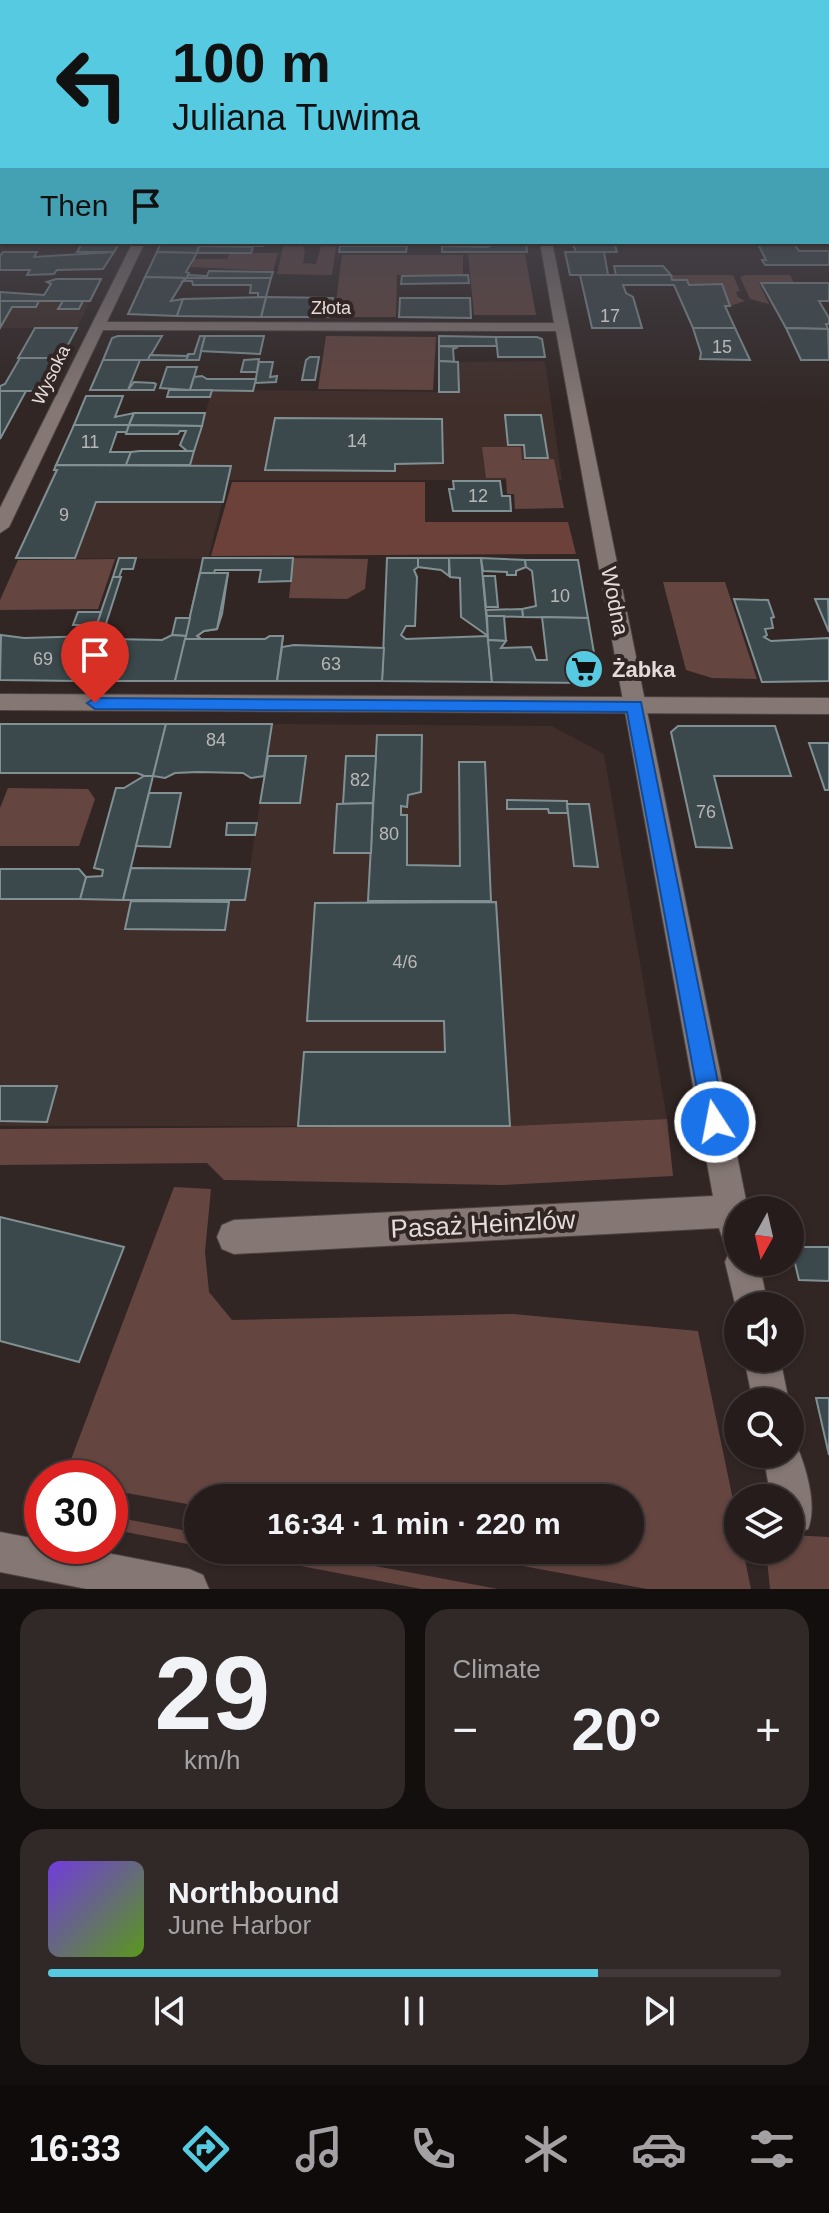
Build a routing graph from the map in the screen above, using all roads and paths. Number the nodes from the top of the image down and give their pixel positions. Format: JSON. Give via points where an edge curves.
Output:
{"nodes":[{"id":1,"x":130,"y":260,"type":"edge"},
{"id":2,"x":549,"y":260,"type":"edge"},
{"id":3,"x":99,"y":326,"type":"junction"},
{"id":4,"x":562,"y":327,"type":"junction"},
{"id":5,"x":0,"y":527,"type":"edge"},
{"id":6,"x":0,"y":702,"type":"edge"},
{"id":7,"x":635,"y":706,"type":"junction"},
{"id":8,"x":829,"y":706,"type":"edge"},
{"id":9,"x":729,"y":1196,"type":"edge"},
{"id":10,"x":724,"y":1226,"type":"edge"},
{"id":11,"x":234,"y":1237,"type":"dead end"},
{"id":12,"x":0,"y":1552,"type":"edge"},
{"id":13,"x":189,"y":1589,"type":"edge"}],
"edges":[{"from":1,"to":3,"type":"street","name":"Wysoka"},
{"from":2,"to":4,"type":"street","name":"Wodna"},
{"from":3,"to":4,"type":"street","name":"Złota"},
{"from":3,"to":5,"type":"street","name":"Wysoka"},
{"from":4,"to":7,"type":"street","name":"Wodna"},
{"from":6,"to":7,"type":"street"},
{"from":7,"to":8,"type":"street"},
{"from":7,"to":9,"type":"street","name":"Wodna"},
{"from":10,"to":11,"type":"street","name":"Pasaż Heinzlów"},
{"from":12,"to":13,"type":"street"}]}
